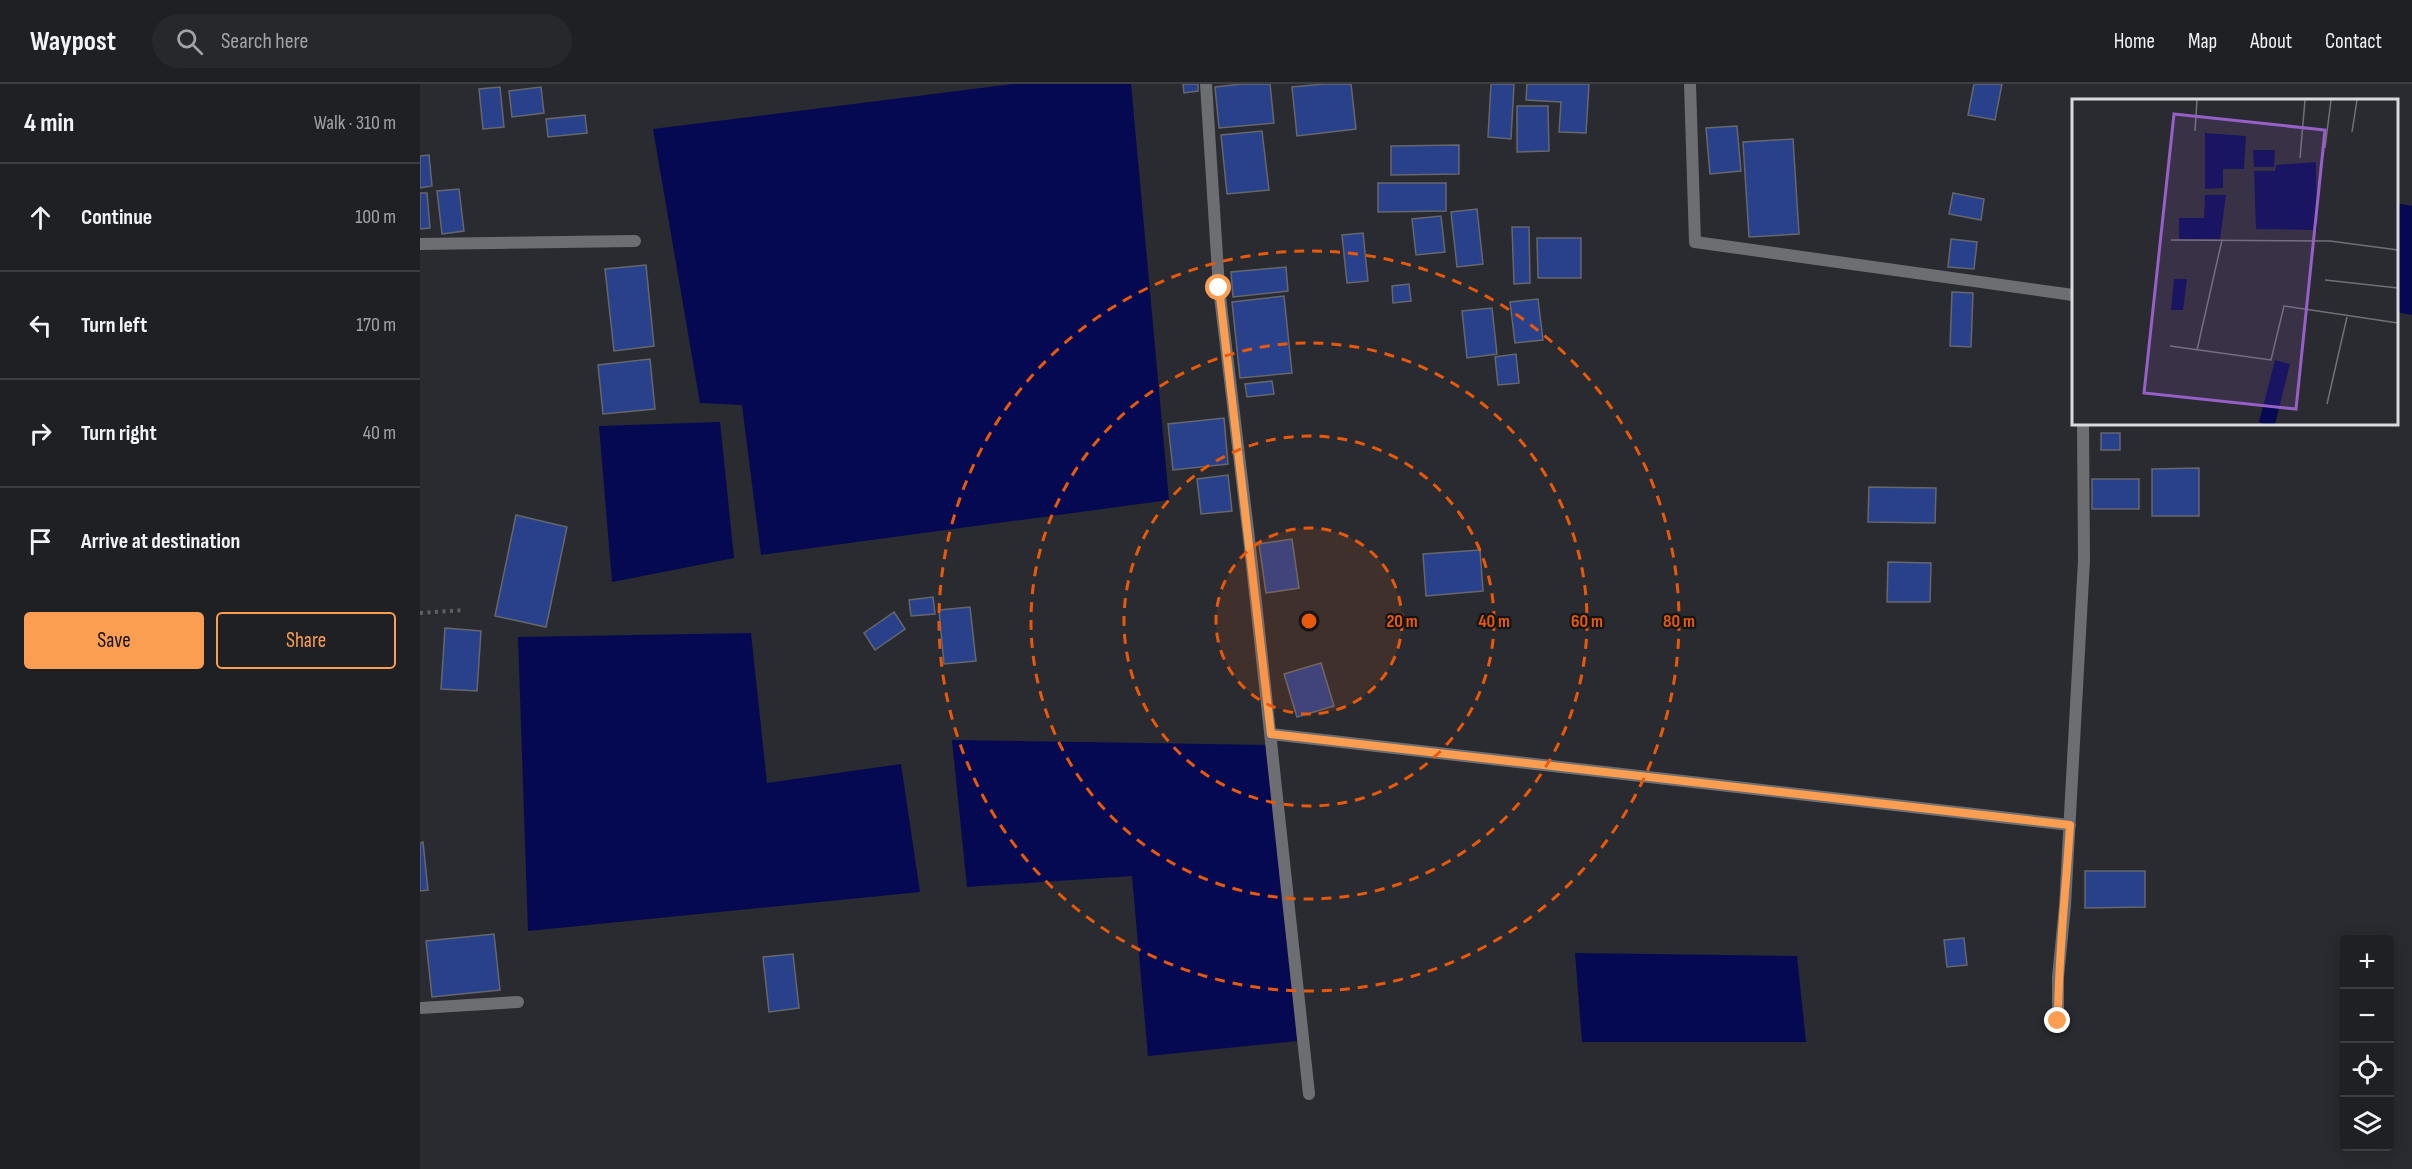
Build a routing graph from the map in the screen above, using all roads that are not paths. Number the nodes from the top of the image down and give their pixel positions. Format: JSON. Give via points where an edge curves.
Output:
{"nodes":[{"id":1,"x":1206,"y":84,"type":"edge"},
{"id":2,"x":1690,"y":84,"type":"edge"},
{"id":3,"x":635,"y":241,"type":"dead end"},
{"id":4,"x":420,"y":244,"type":"edge"},
{"id":5,"x":2072,"y":295,"type":"edge"},
{"id":6,"x":2083,"y":424,"type":"edge"},
{"id":7,"x":1271,"y":734,"type":"junction"},
{"id":8,"x":2070,"y":825,"type":"junction"},
{"id":9,"x":518,"y":1002,"type":"dead end"},
{"id":10,"x":420,"y":1008,"type":"edge"},
{"id":11,"x":2058,"y":1021,"type":"dead end"},
{"id":12,"x":1310,"y":1094,"type":"dead end"}],
"edges":[{"from":1,"to":7,"type":"street","via":[[1219,288]]},
{"from":2,"to":5,"type":"street","via":[[1695,242]]},
{"from":3,"to":4,"type":"street"},
{"from":6,"to":8,"type":"street","via":[[2084,560]]},
{"from":7,"to":8,"type":"street"},
{"from":7,"to":12,"type":"street"},
{"from":8,"to":11,"type":"street"},
{"from":9,"to":10,"type":"street"}]}
